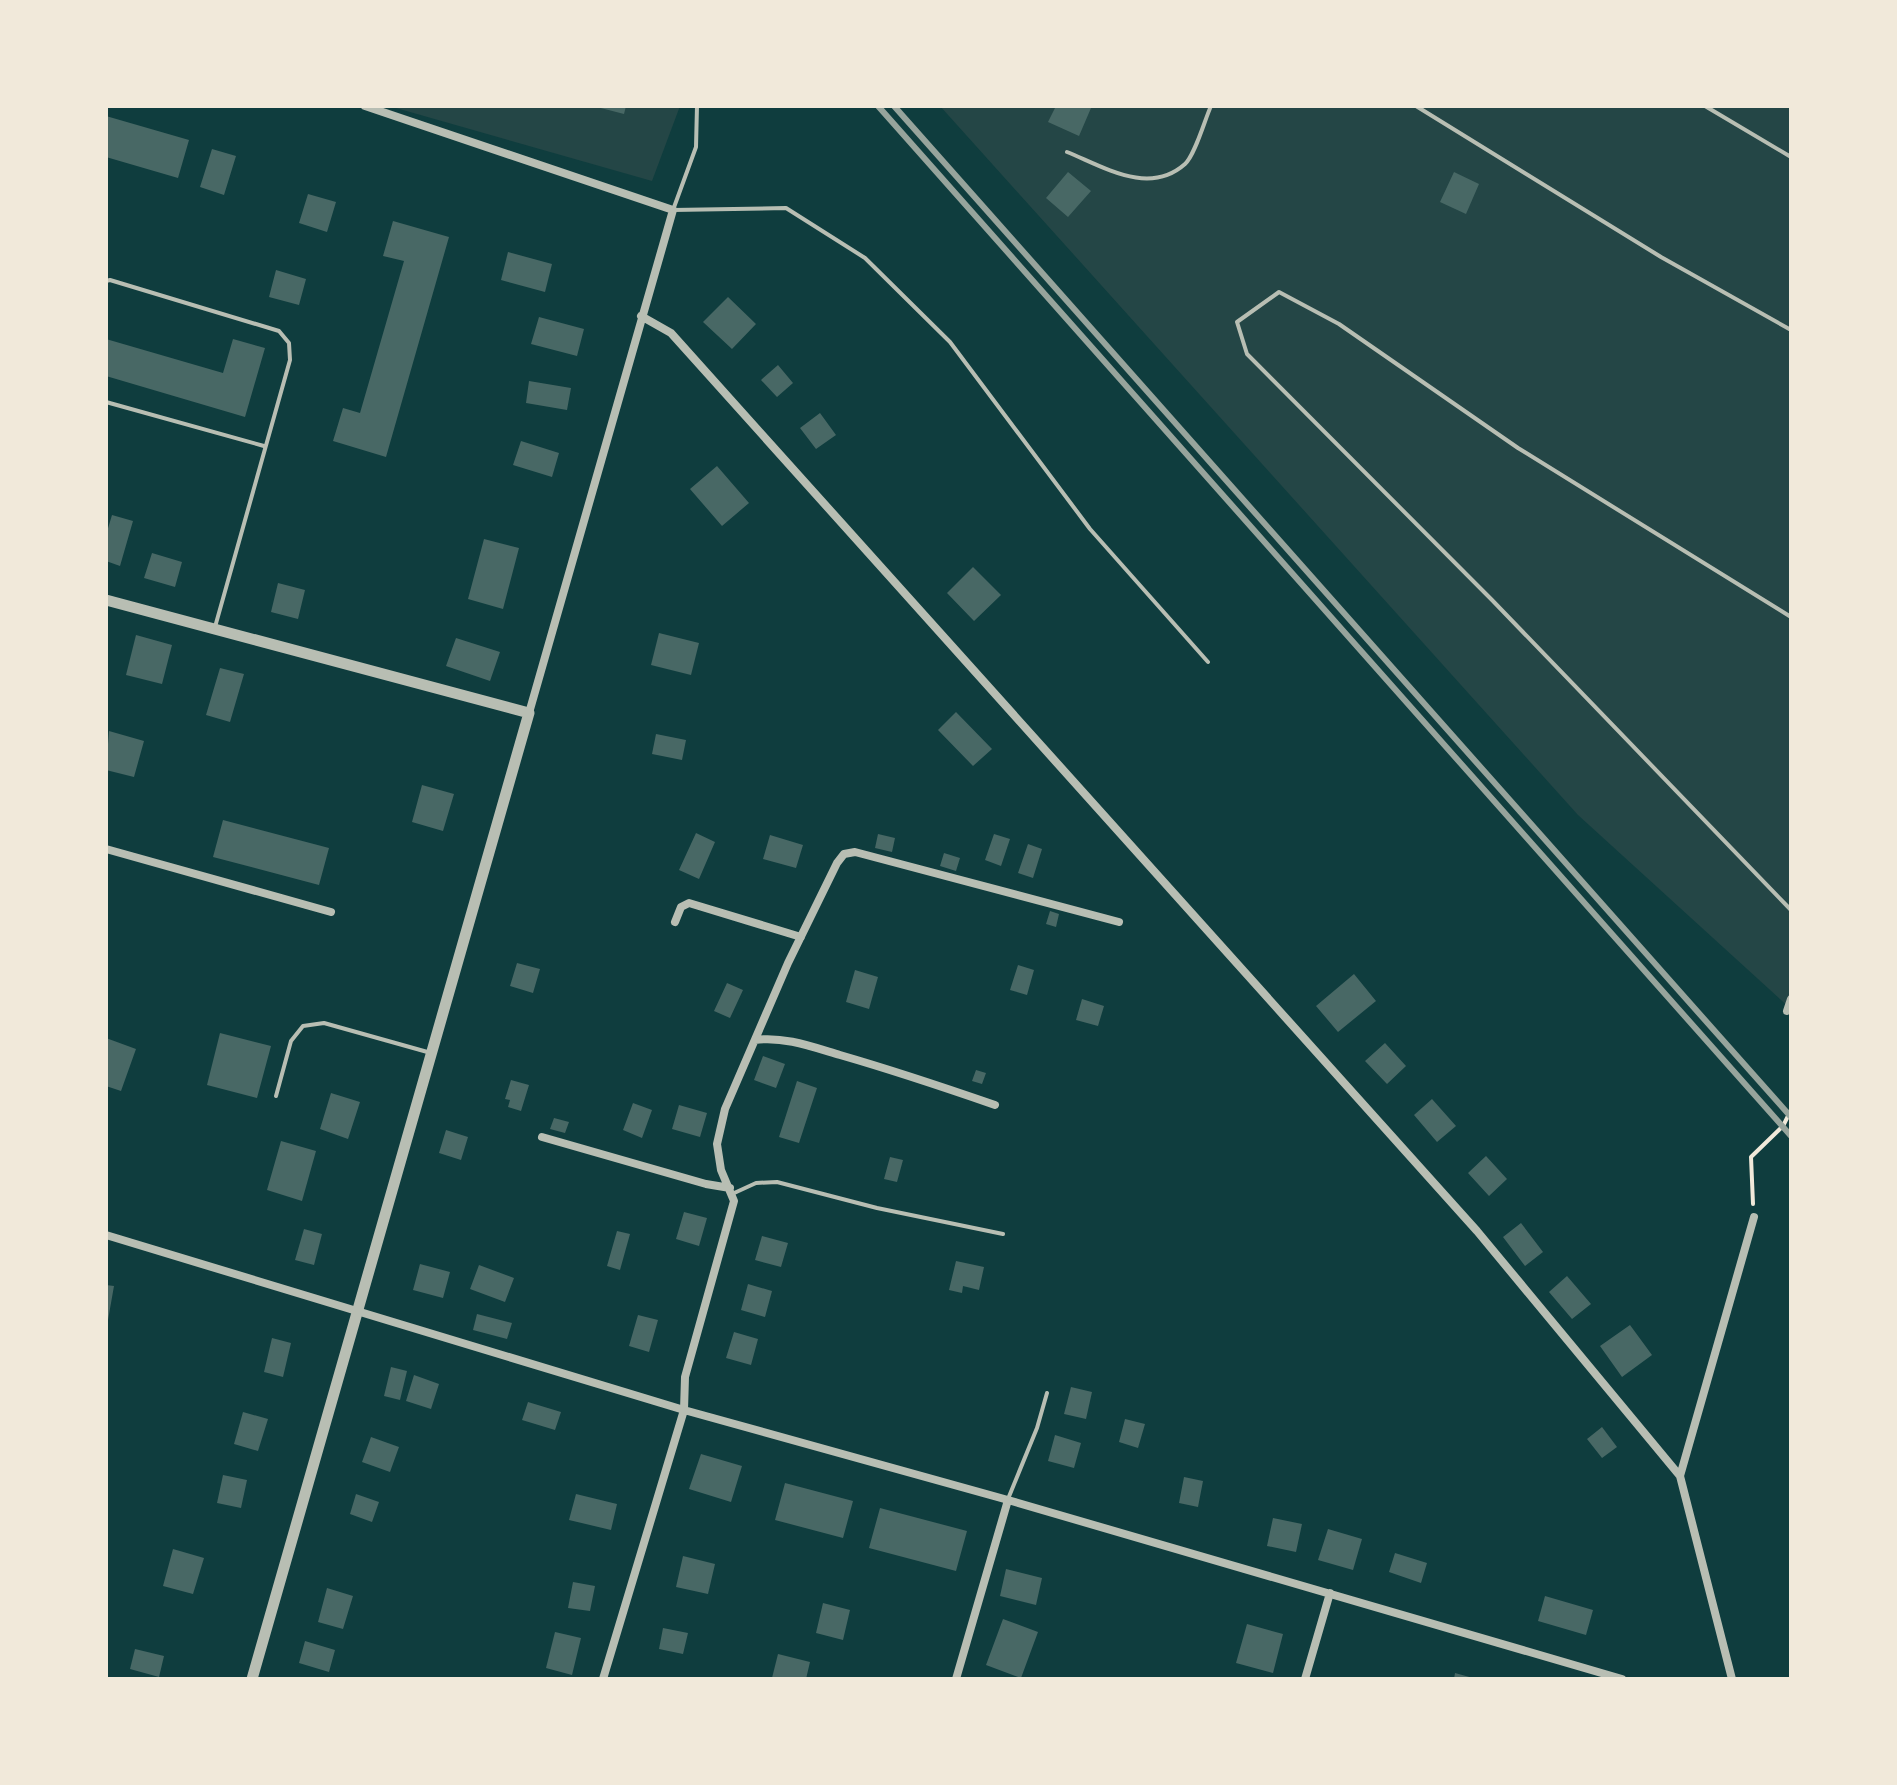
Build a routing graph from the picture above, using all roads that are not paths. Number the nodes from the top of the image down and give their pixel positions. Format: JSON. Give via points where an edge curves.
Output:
{"nodes":[{"id":1,"x":365,"y":106,"type":"edge"},
{"id":2,"x":697,"y":106,"type":"edge"},
{"id":3,"x":1211,"y":106,"type":"edge"},
{"id":4,"x":1416,"y":106,"type":"edge"},
{"id":5,"x":1705,"y":106,"type":"edge"},
{"id":6,"x":1067,"y":152,"type":"dead end"},
{"id":7,"x":1791,"y":157,"type":"edge"},
{"id":8,"x":673,"y":210,"type":"junction"},
{"id":9,"x":106,"y":281,"type":"edge"},
{"id":10,"x":641,"y":316,"type":"junction"},
{"id":11,"x":1791,"y":330,"type":"edge"},
{"id":12,"x":106,"y":402,"type":"edge"},
{"id":13,"x":264,"y":446,"type":"junction"},
{"id":14,"x":106,"y":600,"type":"edge"},
{"id":15,"x":1791,"y":617,"type":"edge"},
{"id":16,"x":214,"y":629,"type":"junction"},
{"id":17,"x":1208,"y":662,"type":"dead end"},
{"id":18,"x":529,"y":713,"type":"junction"},
{"id":19,"x":106,"y":849,"type":"edge"},
{"id":20,"x":1791,"y":910,"type":"edge"},
{"id":21,"x":331,"y":912,"type":"dead end"},
{"id":22,"x":675,"y":922,"type":"dead end"},
{"id":23,"x":1119,"y":922,"type":"dead end"},
{"id":24,"x":801,"y":937,"type":"junction"},
{"id":25,"x":1791,"y":999,"type":"edge"},
{"id":26,"x":1787,"y":1011,"type":"dead end"},
{"id":27,"x":755,"y":1040,"type":"junction"},
{"id":28,"x":433,"y":1053,"type":"junction"},
{"id":29,"x":276,"y":1096,"type":"dead end"},
{"id":30,"x":995,"y":1105,"type":"dead end"},
{"id":31,"x":542,"y":1137,"type":"dead end"},
{"id":32,"x":731,"y":1191,"type":"junction"},
{"id":33,"x":1754,"y":1217,"type":"road end"},
{"id":34,"x":1003,"y":1234,"type":"dead end"},
{"id":35,"x":106,"y":1235,"type":"edge"},
{"id":36,"x":360,"y":1310,"type":"junction"},
{"id":37,"x":1047,"y":1393,"type":"dead end"},
{"id":38,"x":684,"y":1410,"type":"junction"},
{"id":39,"x":1680,"y":1476,"type":"junction"},
{"id":40,"x":1008,"y":1500,"type":"junction"},
{"id":41,"x":1330,"y":1593,"type":"junction"},
{"id":42,"x":252,"y":1679,"type":"edge"},
{"id":43,"x":603,"y":1679,"type":"edge"},
{"id":44,"x":956,"y":1679,"type":"edge"},
{"id":45,"x":1305,"y":1679,"type":"edge"},
{"id":46,"x":1622,"y":1679,"type":"edge"},
{"id":47,"x":1732,"y":1679,"type":"edge"}],
"edges":[{"from":1,"to":8,"type":"street"},
{"from":2,"to":8,"type":"lane","via":[[696,147]]},
{"from":3,"to":6,"type":"lane","via":[[1187,163],[1154,180],[1129,178]]},
{"from":4,"to":11,"type":"lane"},
{"from":5,"to":7,"type":"lane"},
{"from":8,"to":10,"type":"street"},
{"from":8,"to":17,"type":"lane","via":[[786,208],[865,258],[950,342],[1090,529]]},
{"from":9,"to":13,"type":"lane","via":[[279,331],[289,343],[290,360]]},
{"from":10,"to":18,"type":"street"},
{"from":10,"to":39,"type":"street","via":[[671,333],[1456,1207]]},
{"from":12,"to":13,"type":"lane"},
{"from":13,"to":16,"type":"lane"},
{"from":14,"to":16,"type":"street"},
{"from":15,"to":20,"type":"lane","via":[[1518,448],[1339,324],[1279,292],[1237,322],[1247,354]]},
{"from":16,"to":18,"type":"street"},
{"from":18,"to":28,"type":"street"},
{"from":19,"to":21,"type":"street"},
{"from":22,"to":24,"type":"street","via":[[681,907],[689,903]]},
{"from":23,"to":24,"type":"street","via":[[855,852],[844,854]]},
{"from":24,"to":27,"type":"street"},
{"from":25,"to":26,"type":"street"},
{"from":27,"to":30,"type":"street","via":[[771,1037],[815,1048]]},
{"from":27,"to":32,"type":"street","via":[[725,1109],[717,1144]]},
{"from":28,"to":29,"type":"lane","via":[[324,1023],[303,1026],[291,1041]]},
{"from":28,"to":36,"type":"street"},
{"from":31,"to":32,"type":"street"},
{"from":32,"to":34,"type":"lane","via":[[777,1182]]},
{"from":32,"to":38,"type":"street","via":[[734,1201],[685,1377]]},
{"from":33,"to":39,"type":"street"},
{"from":35,"to":36,"type":"street"},
{"from":36,"to":38,"type":"street"},
{"from":36,"to":42,"type":"street"},
{"from":37,"to":40,"type":"lane"},
{"from":38,"to":40,"type":"street"},
{"from":38,"to":43,"type":"street"},
{"from":39,"to":47,"type":"street"},
{"from":40,"to":41,"type":"street"},
{"from":40,"to":44,"type":"street"},
{"from":41,"to":45,"type":"street"},
{"from":41,"to":46,"type":"street"}]}
